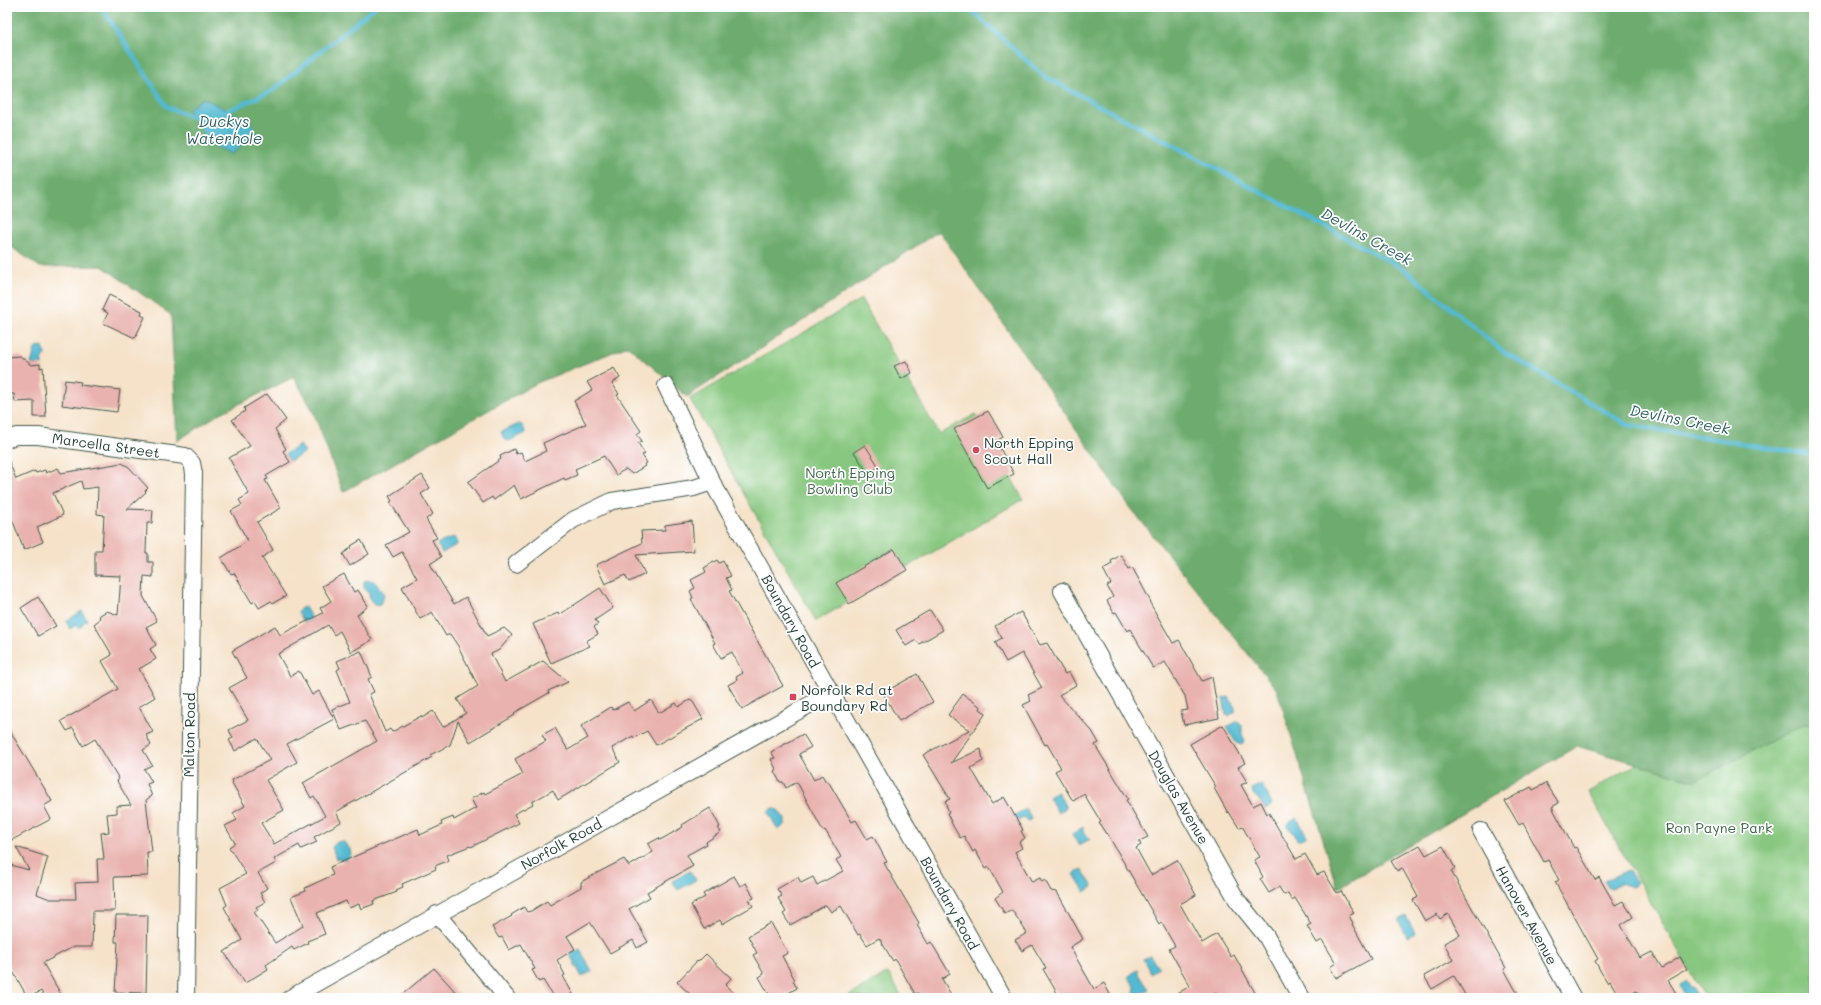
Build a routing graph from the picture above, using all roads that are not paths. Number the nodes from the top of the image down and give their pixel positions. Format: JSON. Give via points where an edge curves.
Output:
{"nodes":[{"id":1,"x":666,"y":386,"type":"dead end"},
{"id":2,"x":7,"y":439,"type":"edge"},
{"id":3,"x":194,"y":473,"type":"joint"},
{"id":4,"x":712,"y":482,"type":"junction"},
{"id":5,"x":516,"y":564,"type":"dead end"},
{"id":6,"x":1062,"y":591,"type":"dead end"},
{"id":7,"x":832,"y":692,"type":"junction"},
{"id":8,"x":1481,"y":831,"type":"dead end"},
{"id":9,"x":437,"y":914,"type":"junction"},
{"id":10,"x":186,"y":998,"type":"edge"},
{"id":11,"x":290,"y":998,"type":"edge"},
{"id":12,"x":507,"y":998,"type":"edge"},
{"id":13,"x":1004,"y":998,"type":"edge"},
{"id":14,"x":1301,"y":998,"type":"edge"},
{"id":15,"x":1573,"y":998,"type":"edge"}],
"edges":[{"from":1,"to":4,"type":"street","name":"Boundary Road"},
{"from":2,"to":3,"type":"street","name":"Marcella Street","via":[[16,436],[38,436],[184,456],[192,463]]},
{"from":3,"to":10,"type":"street","name":"Malton Road"},
{"from":4,"to":5,"type":"street","via":[[694,488],[612,501],[573,520]]},
{"from":4,"to":7,"type":"street","name":"Boundary Road"},
{"from":6,"to":14,"type":"street","name":"Douglas Avenue","via":[[1237,900],[1266,936]]},
{"from":7,"to":9,"type":"street","name":"Norfolk Road"},
{"from":7,"to":13,"type":"street","name":"Boundary Road"},
{"from":8,"to":15,"type":"street","name":"Hanover Avenue"},
{"from":9,"to":11,"type":"street","name":"Norfolk Road"},
{"from":9,"to":12,"type":"street"}]}
